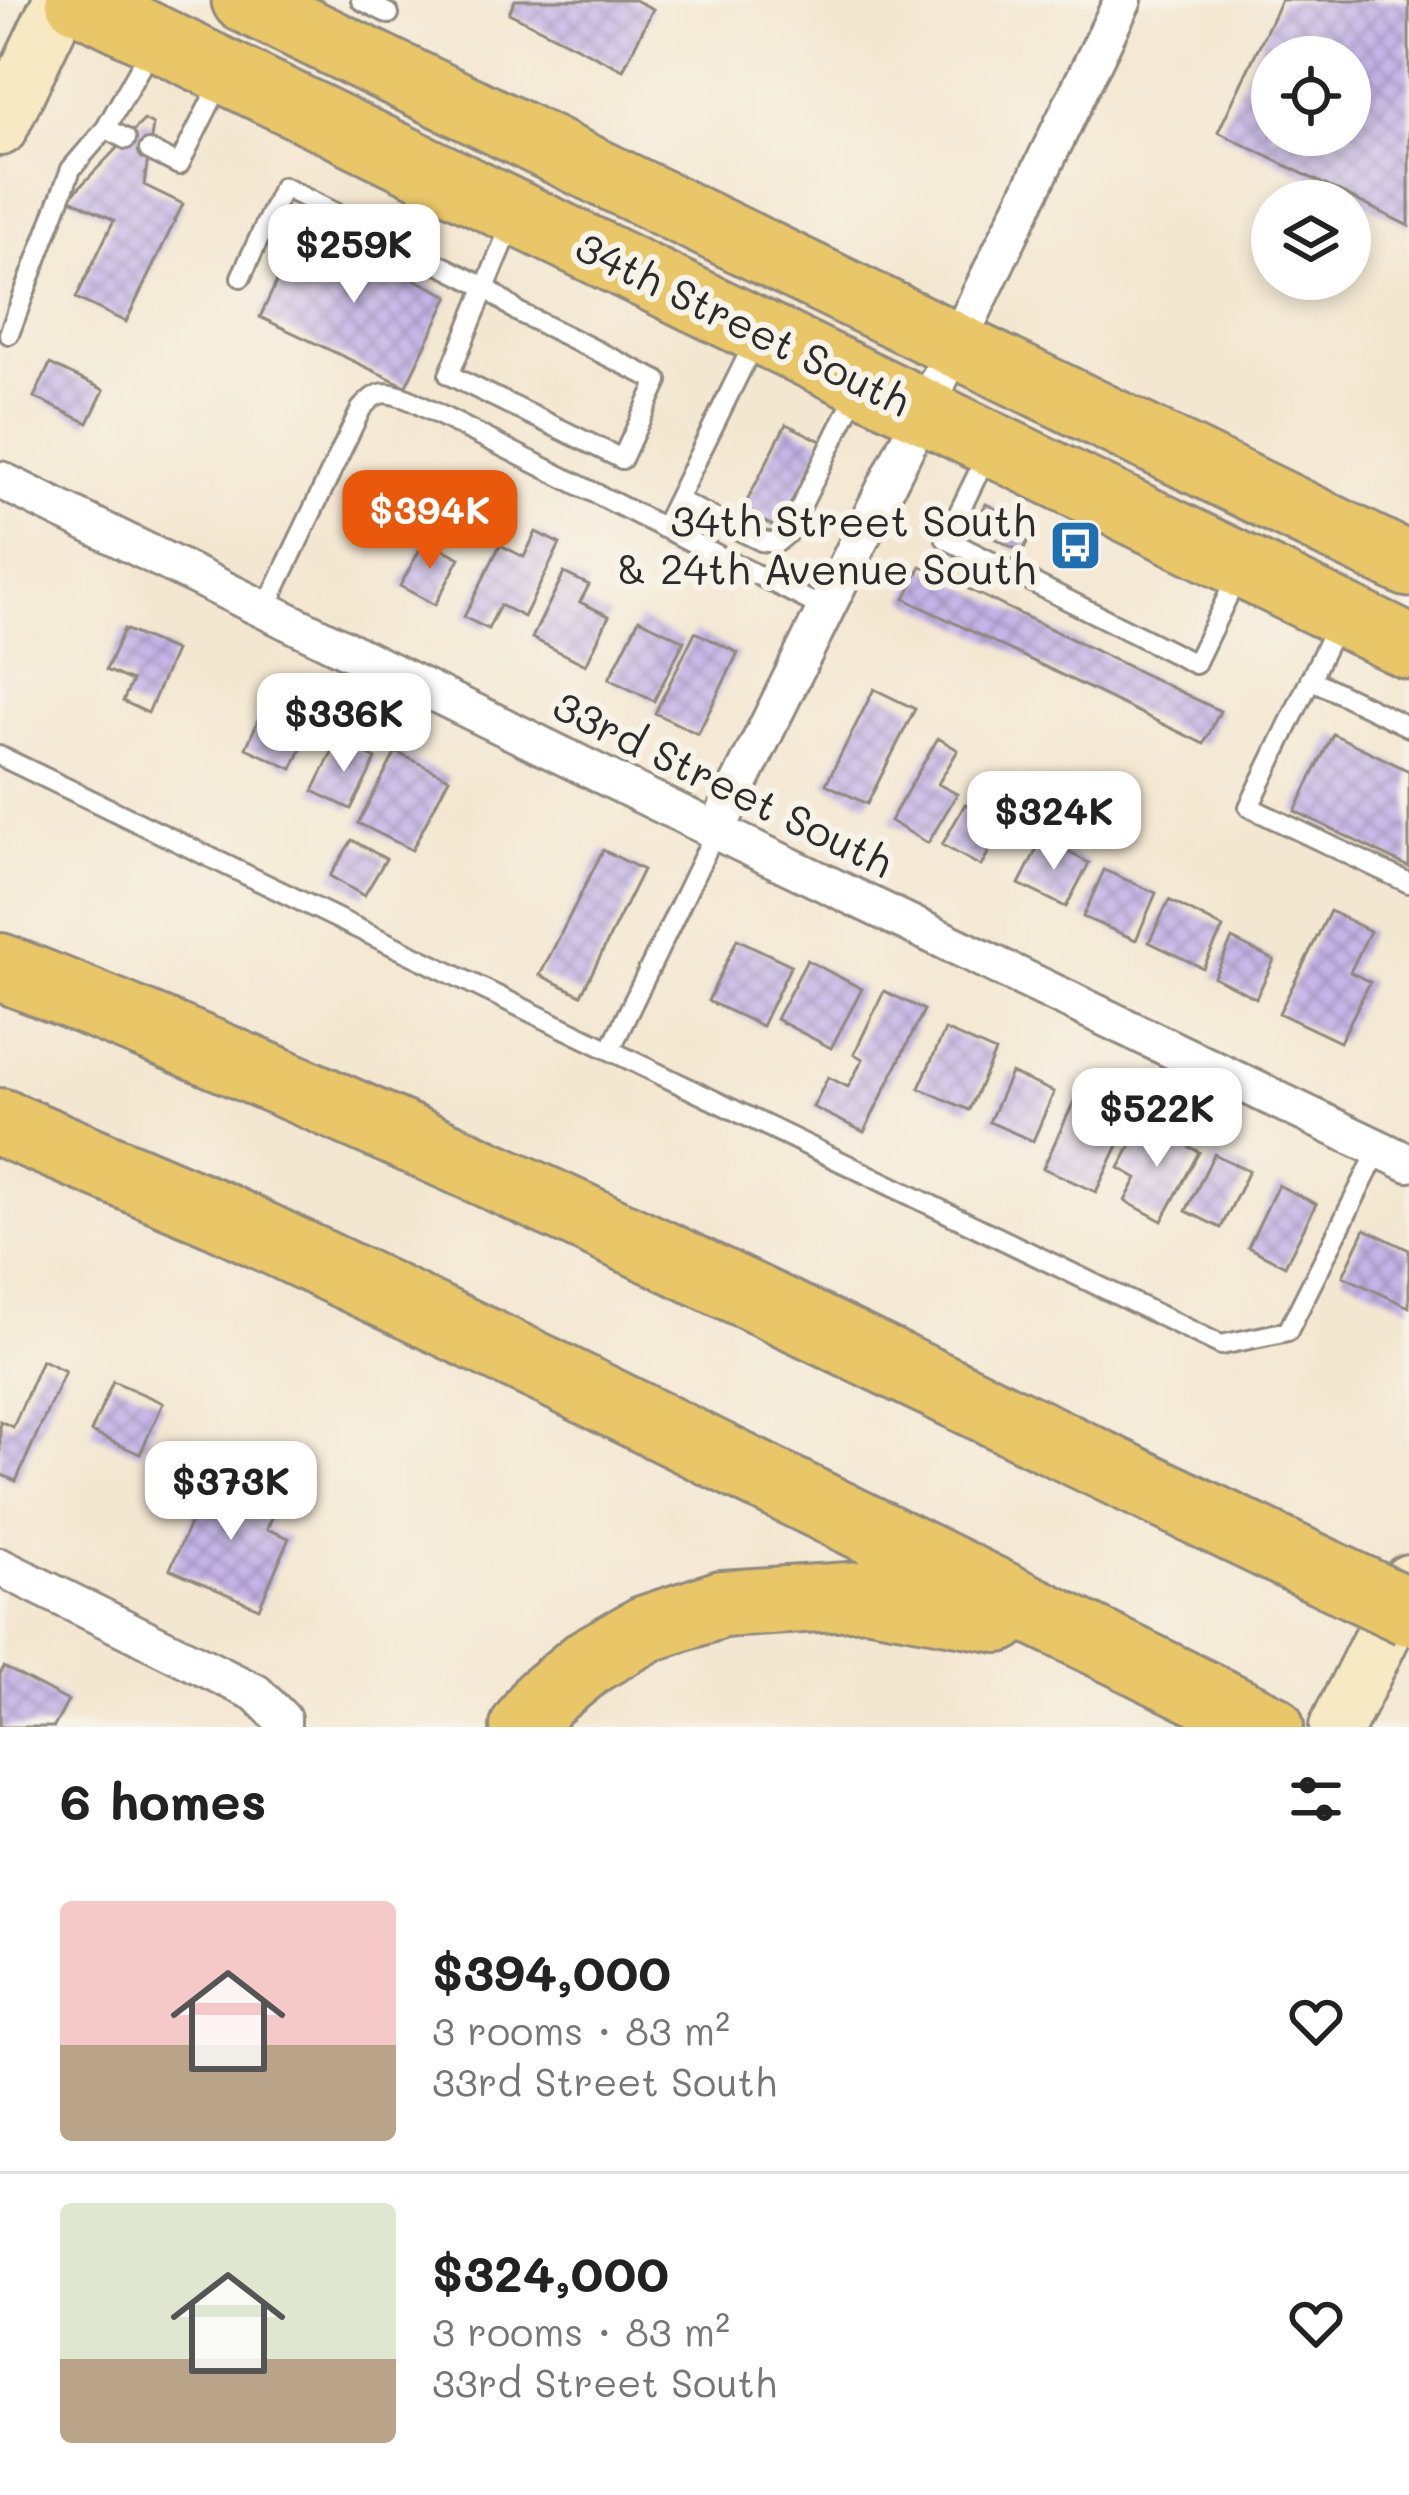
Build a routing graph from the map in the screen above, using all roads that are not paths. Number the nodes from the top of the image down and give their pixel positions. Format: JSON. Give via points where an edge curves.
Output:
{"nodes":[{"id":1,"x":61,"y":0,"type":"edge"},
{"id":2,"x":78,"y":0,"type":"edge"},
{"id":3,"x":361,"y":0,"type":"edge"},
{"id":4,"x":1123,"y":0,"type":"edge"},
{"id":5,"x":271,"y":6,"type":"edge"},
{"id":6,"x":389,"y":14,"type":"dead end"},
{"id":7,"x":156,"y":38,"type":"junction"},
{"id":8,"x":225,"y":72,"type":"junction"},
{"id":9,"x":0,"y":128,"type":"edge"},
{"id":10,"x":106,"y":128,"type":"junction"},
{"id":11,"x":126,"y":139,"type":"dead end"},
{"id":12,"x":149,"y":150,"type":"dead end"},
{"id":13,"x":517,"y":214,"type":"junction"},
{"id":14,"x":241,"y":278,"type":"dead end"},
{"id":15,"x":487,"y":288,"type":"junction"},
{"id":16,"x":760,"y":332,"type":"junction"},
{"id":17,"x":9,"y":334,"type":"dead end"},
{"id":18,"x":956,"y":345,"type":"junction"},
{"id":19,"x":862,"y":382,"type":"junction"},
{"id":20,"x":922,"y":411,"type":"junction"},
{"id":21,"x":992,"y":445,"type":"junction"},
{"id":22,"x":0,"y":480,"type":"edge"},
{"id":23,"x":677,"y":500,"type":"junction"},
{"id":24,"x":664,"y":528,"type":"junction"},
{"id":25,"x":1409,"y":565,"type":"edge"},
{"id":26,"x":1242,"y":566,"type":"junction"},
{"id":27,"x":825,"y":609,"type":"junction"},
{"id":28,"x":265,"y":610,"type":"junction"},
{"id":29,"x":1342,"y":614,"type":"junction"},
{"id":30,"x":1409,"y":647,"type":"edge"},
{"id":31,"x":1310,"y":679,"type":"junction"},
{"id":32,"x":1409,"y":727,"type":"edge"},
{"id":33,"x":0,"y":756,"type":"edge"},
{"id":34,"x":716,"y":831,"type":"junction"},
{"id":35,"x":1409,"y":883,"type":"edge"},
{"id":36,"x":0,"y":967,"type":"edge"},
{"id":37,"x":610,"y":1051,"type":"junction"},
{"id":38,"x":0,"y":1122,"type":"edge"},
{"id":39,"x":1394,"y":1156,"type":"edge"},
{"id":40,"x":0,"y":1567,"type":"edge"},
{"id":41,"x":1409,"y":1582,"type":"edge"},
{"id":42,"x":1409,"y":1612,"type":"edge"},
{"id":43,"x":1073,"y":1632,"type":"junction"},
{"id":44,"x":1257,"y":1720,"type":"edge"},
{"id":45,"x":282,"y":1723,"type":"edge"},
{"id":46,"x":524,"y":1727,"type":"edge"},
{"id":47,"x":1337,"y":1727,"type":"edge"}],
"edges":[{"from":1,"to":9,"type":"main road"},
{"from":2,"to":7,"type":"highway","name":"34th Street South"},
{"from":3,"to":6,"type":"lane"},
{"from":4,"to":18,"type":"street"},
{"from":5,"to":18,"type":"highway","name":"34th Street South"},
{"from":7,"to":8,"type":"highway","name":"34th Street South"},
{"from":7,"to":10,"type":"lane"},
{"from":8,"to":12,"type":"lane","via":[[179,165]]},
{"from":8,"to":13,"type":"highway","name":"34th Street South"},
{"from":10,"to":11,"type":"lane"},
{"from":10,"to":17,"type":"lane","via":[[71,169]]},
{"from":13,"to":15,"type":"lane"},
{"from":13,"to":16,"type":"highway","name":"34th Street South"},
{"from":14,"to":15,"type":"lane","via":[[284,188]]},
{"from":15,"to":15,"type":"lane","via":[[518,312],[658,381],[622,459],[449,375]]},
{"from":16,"to":19,"type":"highway","name":"34th Street South"},
{"from":16,"to":23,"type":"lane"},
{"from":18,"to":20,"type":"street"},
{"from":18,"to":25,"type":"highway","name":"34th Street South"},
{"from":19,"to":20,"type":"highway","name":"34th Street South"},
{"from":19,"to":23,"type":"lane","via":[[776,543]]},
{"from":20,"to":21,"type":"highway","name":"34th Street South"},
{"from":20,"to":27,"type":"street"},
{"from":21,"to":26,"type":"highway","name":"34th Street South"},
{"from":21,"to":26,"type":"lane","via":[[946,539],[1195,664]]},
{"from":22,"to":28,"type":"street","name":"33rd Street South"},
{"from":23,"to":24,"type":"lane"},
{"from":24,"to":27,"type":"lane"},
{"from":24,"to":28,"type":"lane","via":[[386,392],[361,409]]},
{"from":26,"to":29,"type":"highway","name":"34th Street South"},
{"from":27,"to":34,"type":"street"},
{"from":28,"to":34,"type":"street","name":"33rd Street South"},
{"from":29,"to":30,"type":"highway","name":"34th Street South"},
{"from":29,"to":31,"type":"lane"},
{"from":31,"to":32,"type":"lane"},
{"from":31,"to":35,"type":"lane","via":[[1249,807]]},
{"from":33,"to":37,"type":"lane"},
{"from":34,"to":37,"type":"lane"},
{"from":34,"to":39,"type":"street","name":"33rd Street South"},
{"from":36,"to":42,"type":"highway","bridge":true,"via":[[476,1166]]},
{"from":37,"to":39,"type":"lane","via":[[1221,1345],[1288,1330]]},
{"from":38,"to":43,"type":"highway","via":[[547,1371]]},
{"from":40,"to":45,"type":"street","via":[[256,1693]]},
{"from":41,"to":47,"type":"main road"},
{"from":43,"to":44,"type":"highway"},
{"from":43,"to":46,"type":"highway","via":[[866,1595],[722,1604],[646,1629],[591,1660],[543,1699]]}]}
